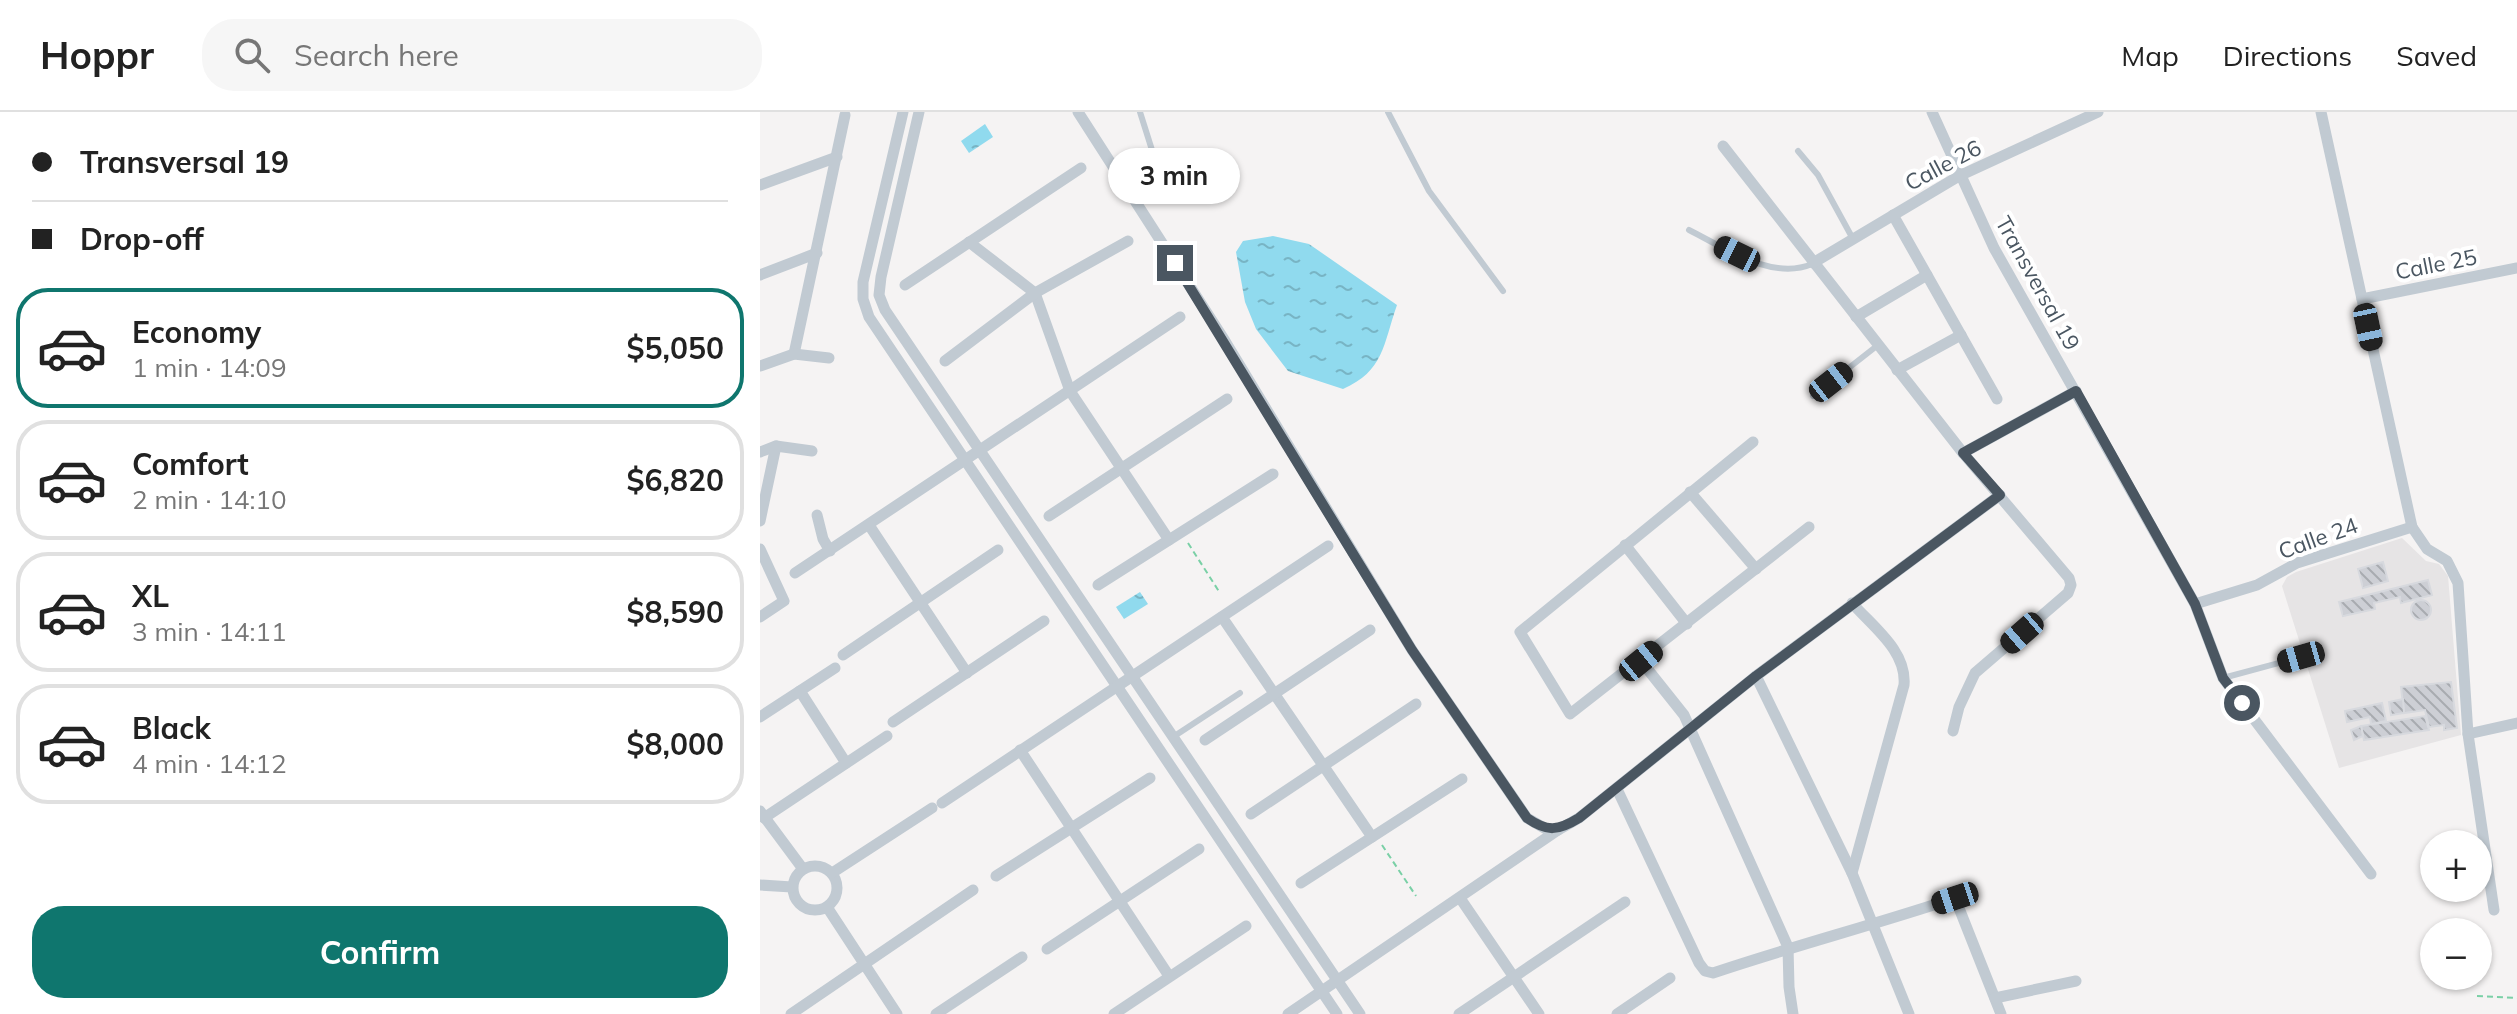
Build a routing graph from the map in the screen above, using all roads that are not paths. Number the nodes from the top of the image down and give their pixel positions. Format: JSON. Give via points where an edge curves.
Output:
{"nodes":[{"id":1,"x":903,"y":112,"type":"edge"},
{"id":2,"x":919,"y":112,"type":"edge"},
{"id":3,"x":1078,"y":112,"type":"edge"},
{"id":4,"x":1140,"y":112,"type":"edge"},
{"id":5,"x":1388,"y":112,"type":"edge"},
{"id":6,"x":1932,"y":112,"type":"edge"},
{"id":7,"x":2098,"y":112,"type":"edge"},
{"id":8,"x":2321,"y":112,"type":"edge"},
{"id":9,"x":845,"y":115,"type":"dead end"},
{"id":10,"x":1723,"y":146,"type":"dead end"},
{"id":11,"x":1798,"y":151,"type":"dead end"},
{"id":12,"x":837,"y":157,"type":"junction"},
{"id":13,"x":1081,"y":168,"type":"dead end"},
{"id":14,"x":1959,"y":176,"type":"junction"},
{"id":15,"x":760,"y":185,"type":"edge"},
{"id":16,"x":1125,"y":185,"type":"junction"},
{"id":17,"x":1893,"y":215,"type":"junction"},
{"id":18,"x":1689,"y":230,"type":"dead end"},
{"id":19,"x":1853,"y":239,"type":"junction"},
{"id":20,"x":1128,"y":241,"type":"dead end"},
{"id":21,"x":969,"y":242,"type":"junction"},
{"id":22,"x":817,"y":253,"type":"junction"},
{"id":23,"x":1813,"y":263,"type":"junction"},
{"id":24,"x":2517,"y":268,"type":"edge"},
{"id":25,"x":760,"y":275,"type":"edge"},
{"id":26,"x":1927,"y":275,"type":"junction"},
{"id":27,"x":905,"y":285,"type":"dead end"},
{"id":28,"x":1503,"y":291,"type":"dead end"},
{"id":29,"x":1035,"y":293,"type":"junction"},
{"id":30,"x":2362,"y":299,"type":"junction"},
{"id":31,"x":1180,"y":317,"type":"dead end"},
{"id":32,"x":1856,"y":317,"type":"junction"},
{"id":33,"x":1961,"y":335,"type":"junction"},
{"id":34,"x":1878,"y":345,"type":"junction"},
{"id":35,"x":794,"y":354,"type":"junction"},
{"id":36,"x":829,"y":358,"type":"dead end"},
{"id":37,"x":945,"y":361,"type":"dead end"},
{"id":38,"x":760,"y":366,"type":"edge"},
{"id":39,"x":1897,"y":370,"type":"junction"},
{"id":40,"x":928,"y":375,"type":"junction"},
{"id":41,"x":914,"y":384,"type":"junction"},
{"id":42,"x":1070,"y":391,"type":"junction"},
{"id":43,"x":2076,"y":391,"type":"junction"},
{"id":44,"x":1813,"y":396,"type":"dead end"},
{"id":45,"x":1227,"y":399,"type":"dead end"},
{"id":46,"x":1997,"y":399,"type":"dead end"},
{"id":47,"x":1753,"y":442,"type":"dead end"},
{"id":48,"x":776,"y":446,"type":"junction"},
{"id":49,"x":812,"y":451,"type":"dead end"},
{"id":50,"x":979,"y":451,"type":"junction"},
{"id":51,"x":760,"y":452,"type":"edge"},
{"id":52,"x":1963,"y":453,"type":"junction"},
{"id":53,"x":965,"y":461,"type":"junction"},
{"id":54,"x":1123,"y":469,"type":"junction"},
{"id":55,"x":1273,"y":474,"type":"dead end"},
{"id":56,"x":1690,"y":492,"type":"junction"},
{"id":57,"x":2000,"y":495,"type":"junction"},
{"id":58,"x":817,"y":515,"type":"dead end"},
{"id":59,"x":1049,"y":516,"type":"dead end"},
{"id":60,"x":760,"y":521,"type":"edge"},
{"id":61,"x":869,"y":525,"type":"junction"},
{"id":62,"x":1809,"y":527,"type":"dead end"},
{"id":63,"x":2412,"y":527,"type":"junction"},
{"id":64,"x":1033,"y":531,"type":"junction"},
{"id":65,"x":1169,"y":540,"type":"junction"},
{"id":66,"x":1019,"y":541,"type":"junction"},
{"id":67,"x":1625,"y":545,"type":"junction"},
{"id":68,"x":1328,"y":546,"type":"dead end"},
{"id":69,"x":760,"y":549,"type":"edge"},
{"id":70,"x":998,"y":550,"type":"dead end"},
{"id":71,"x":830,"y":551,"type":"junction"},
{"id":72,"x":1756,"y":569,"type":"junction"},
{"id":73,"x":795,"y":573,"type":"dead end"},
{"id":74,"x":1098,"y":585,"type":"dead end"},
{"id":75,"x":920,"y":602,"type":"junction"},
{"id":76,"x":1852,"y":603,"type":"junction"},
{"id":77,"x":2195,"y":604,"type":"junction"},
{"id":78,"x":760,"y":617,"type":"edge"},
{"id":79,"x":1222,"y":617,"type":"junction"},
{"id":80,"x":1044,"y":621,"type":"dead end"},
{"id":81,"x":1687,"y":624,"type":"junction"},
{"id":82,"x":1370,"y":630,"type":"dead end"},
{"id":83,"x":843,"y":655,"type":"dead end"},
{"id":84,"x":2301,"y":657,"type":"dead end"},
{"id":85,"x":1641,"y":661,"type":"junction"},
{"id":86,"x":835,"y":668,"type":"dead end"},
{"id":87,"x":967,"y":673,"type":"junction"},
{"id":88,"x":1132,"y":676,"type":"junction"},
{"id":89,"x":1756,"y":676,"type":"junction"},
{"id":90,"x":2223,"y":678,"type":"junction"},
{"id":91,"x":1117,"y":686,"type":"junction"},
{"id":92,"x":800,"y":691,"type":"junction"},
{"id":93,"x":1240,"y":693,"type":"dead end"},
{"id":94,"x":1274,"y":693,"type":"junction"},
{"id":95,"x":1416,"y":704,"type":"dead end"},
{"id":96,"x":760,"y":717,"type":"edge"},
{"id":97,"x":893,"y":722,"type":"dead end"},
{"id":98,"x":2517,"y":723,"type":"edge"},
{"id":99,"x":1689,"y":731,"type":"junction"},
{"id":100,"x":1953,"y":731,"type":"dead end"},
{"id":101,"x":2468,"y":734,"type":"junction"},
{"id":102,"x":887,"y":736,"type":"dead end"},
{"id":103,"x":1173,"y":737,"type":"junction"},
{"id":104,"x":1205,"y":740,"type":"dead end"},
{"id":105,"x":1020,"y":750,"type":"junction"},
{"id":106,"x":846,"y":763,"type":"junction"},
{"id":107,"x":1325,"y":766,"type":"junction"},
{"id":108,"x":1150,"y":778,"type":"dead end"},
{"id":109,"x":1462,"y":779,"type":"dead end"},
{"id":110,"x":1617,"y":789,"type":"junction"},
{"id":111,"x":762,"y":814,"type":"edge"},
{"id":112,"x":1251,"y":814,"type":"dead end"},
{"id":113,"x":1072,"y":830,"type":"junction"},
{"id":114,"x":1558,"y":830,"type":"junction"},
{"id":115,"x":1372,"y":837,"type":"junction"},
{"id":116,"x":1199,"y":849,"type":"dead end"},
{"id":117,"x":803,"y":869,"type":"junction"},
{"id":118,"x":832,"y":873,"type":"junction"},
{"id":119,"x":1852,"y":873,"type":"junction"},
{"id":120,"x":2371,"y":874,"type":"dead end"},
{"id":121,"x":996,"y":876,"type":"dead end"},
{"id":122,"x":1301,"y":883,"type":"dead end"},
{"id":123,"x":760,"y":885,"type":"edge"},
{"id":124,"x":792,"y":887,"type":"junction"},
{"id":125,"x":973,"y":890,"type":"dead end"},
{"id":126,"x":1460,"y":898,"type":"junction"},
{"id":127,"x":1121,"y":901,"type":"junction"},
{"id":128,"x":1625,"y":902,"type":"dead end"},
{"id":129,"x":827,"y":907,"type":"junction"},
{"id":130,"x":2494,"y":910,"type":"dead end"},
{"id":131,"x":1873,"y":925,"type":"junction"},
{"id":132,"x":1246,"y":926,"type":"dead end"},
{"id":133,"x":1788,"y":947,"type":"junction"},
{"id":134,"x":1047,"y":949,"type":"dead end"},
{"id":135,"x":1022,"y":957,"type":"dead end"},
{"id":136,"x":865,"y":965,"type":"junction"},
{"id":137,"x":1169,"y":976,"type":"junction"},
{"id":138,"x":1513,"y":977,"type":"junction"},
{"id":139,"x":1670,"y":978,"type":"dead end"},
{"id":140,"x":1338,"y":981,"type":"junction"},
{"id":141,"x":2076,"y":981,"type":"dead end"},
{"id":142,"x":1322,"y":991,"type":"junction"},
{"id":143,"x":1995,"y":998,"type":"junction"},
{"id":144,"x":791,"y":1014,"type":"edge"},
{"id":145,"x":897,"y":1014,"type":"edge"},
{"id":146,"x":936,"y":1014,"type":"edge"},
{"id":147,"x":1114,"y":1014,"type":"edge"},
{"id":148,"x":1288,"y":1014,"type":"edge"},
{"id":149,"x":1337,"y":1014,"type":"edge"},
{"id":150,"x":1360,"y":1014,"type":"edge"},
{"id":151,"x":1459,"y":1014,"type":"edge"},
{"id":152,"x":1539,"y":1014,"type":"edge"},
{"id":153,"x":1617,"y":1014,"type":"edge"},
{"id":154,"x":1793,"y":1014,"type":"edge"},
{"id":155,"x":1909,"y":1014,"type":"edge"},
{"id":156,"x":2001,"y":1014,"type":"edge"}],
"edges":[{"from":1,"to":41,"type":"street","via":[[863,290],[869,317]]},
{"from":2,"to":40,"type":"street","via":[[879,295]]},
{"from":3,"to":16,"type":"street"},
{"from":4,"to":16,"type":"lane","via":[[1158,169]]},
{"from":5,"to":28,"type":"lane","via":[[1429,191]]},
{"from":6,"to":14,"type":"street","name":"Transversal 19"},
{"from":7,"to":14,"type":"street","name":"Calle 26"},
{"from":8,"to":30,"type":"street"},
{"from":9,"to":12,"type":"street"},
{"from":10,"to":23,"type":"street"},
{"from":11,"to":19,"type":"lane","via":[[1818,175]]},
{"from":12,"to":15,"type":"street"},
{"from":12,"to":22,"type":"street"},
{"from":13,"to":21,"type":"street"},
{"from":14,"to":17,"type":"street","name":"Calle 26"},
{"from":14,"to":43,"type":"street","name":"Transversal 19"},
{"from":16,"to":114,"type":"street","via":[[1412,650],[1527,818]]},
{"from":17,"to":19,"type":"street","name":"Calle 26"},
{"from":17,"to":26,"type":"street"},
{"from":18,"to":23,"type":"lane","via":[[1771,267],[1789,270]]},
{"from":19,"to":23,"type":"street","name":"Calle 26"},
{"from":20,"to":29,"type":"street"},
{"from":21,"to":27,"type":"street"},
{"from":21,"to":29,"type":"street"},
{"from":22,"to":25,"type":"street"},
{"from":22,"to":35,"type":"street"},
{"from":23,"to":32,"type":"street"},
{"from":24,"to":30,"type":"street","name":"Calle 25"},
{"from":26,"to":32,"type":"street"},
{"from":26,"to":33,"type":"street"},
{"from":29,"to":37,"type":"street"},
{"from":29,"to":42,"type":"street"},
{"from":30,"to":63,"type":"street"},
{"from":31,"to":42,"type":"street"},
{"from":32,"to":34,"type":"street"},
{"from":33,"to":39,"type":"street"},
{"from":33,"to":46,"type":"street"},
{"from":34,"to":39,"type":"street"},
{"from":34,"to":44,"type":"lane"},
{"from":35,"to":36,"type":"street"},
{"from":35,"to":38,"type":"street"},
{"from":39,"to":52,"type":"street"},
{"from":40,"to":41,"type":"street"},
{"from":40,"to":50,"type":"street"},
{"from":41,"to":53,"type":"street"},
{"from":42,"to":50,"type":"street"},
{"from":42,"to":54,"type":"street"},
{"from":43,"to":52,"type":"street"},
{"from":43,"to":77,"type":"street","name":"Transversal 19"},
{"from":45,"to":54,"type":"street"},
{"from":47,"to":56,"type":"street"},
{"from":48,"to":49,"type":"street"},
{"from":48,"to":51,"type":"street"},
{"from":48,"to":60,"type":"street"},
{"from":50,"to":53,"type":"street"},
{"from":50,"to":64,"type":"street"},
{"from":52,"to":57,"type":"street"},
{"from":53,"to":61,"type":"street"},
{"from":53,"to":66,"type":"street"},
{"from":54,"to":59,"type":"street"},
{"from":54,"to":65,"type":"street"},
{"from":55,"to":65,"type":"street"},
{"from":56,"to":67,"type":"street"},
{"from":56,"to":72,"type":"street"},
{"from":57,"to":76,"type":"street"},
{"from":57,"to":100,"type":"street","via":[[2071,585],[1975,673]]},
{"from":58,"to":71,"type":"street"},
{"from":61,"to":71,"type":"street"},
{"from":61,"to":75,"type":"street"},
{"from":62,"to":72,"type":"street"},
{"from":63,"to":77,"type":"street","name":"Calle 24","via":[[2297,563],[2257,585]]},
{"from":63,"to":101,"type":"street","via":[[2427,549],[2447,561],[2458,583]]},
{"from":64,"to":66,"type":"street"},
{"from":64,"to":88,"type":"street"},
{"from":65,"to":74,"type":"street"},
{"from":66,"to":91,"type":"street"},
{"from":67,"to":81,"type":"street"},
{"from":67,"to":85,"type":"street","via":[[1520,632],[1570,714]]},
{"from":68,"to":79,"type":"street"},
{"from":69,"to":78,"type":"street","via":[[784,601]]},
{"from":70,"to":75,"type":"street"},
{"from":71,"to":73,"type":"street"},
{"from":72,"to":81,"type":"street"},
{"from":75,"to":83,"type":"street"},
{"from":75,"to":87,"type":"street"},
{"from":76,"to":89,"type":"street"},
{"from":76,"to":119,"type":"street","via":[[1900,657],[1906,671]]},
{"from":77,"to":90,"type":"street","name":"Transversal 19"},
{"from":79,"to":88,"type":"street"},
{"from":79,"to":94,"type":"street"},
{"from":80,"to":87,"type":"street"},
{"from":81,"to":85,"type":"street"},
{"from":82,"to":94,"type":"street"},
{"from":84,"to":90,"type":"lane"},
{"from":85,"to":99,"type":"street","via":[[1684,715]]},
{"from":86,"to":92,"type":"street"},
{"from":87,"to":97,"type":"street"},
{"from":88,"to":91,"type":"street"},
{"from":88,"to":103,"type":"street"},
{"from":89,"to":99,"type":"street"},
{"from":89,"to":119,"type":"street"},
{"from":90,"to":120,"type":"street","name":"Transversal 19"},
{"from":91,"to":105,"type":"street"},
{"from":91,"to":142,"type":"street"},
{"from":92,"to":96,"type":"street"},
{"from":92,"to":106,"type":"street"},
{"from":93,"to":103,"type":"lane"},
{"from":94,"to":104,"type":"street"},
{"from":94,"to":107,"type":"street"},
{"from":95,"to":107,"type":"street"},
{"from":98,"to":101,"type":"street"},
{"from":99,"to":110,"type":"street"},
{"from":99,"to":133,"type":"street"},
{"from":101,"to":130,"type":"street"},
{"from":102,"to":106,"type":"street"},
{"from":103,"to":140,"type":"street"},
{"from":105,"to":113,"type":"street"},
{"from":105,"to":118,"type":"street"},
{"from":106,"to":111,"type":"street"},
{"from":107,"to":112,"type":"street"},
{"from":107,"to":115,"type":"street"},
{"from":108,"to":113,"type":"street"},
{"from":109,"to":115,"type":"street"},
{"from":110,"to":114,"type":"street"},
{"from":110,"to":133,"type":"street","via":[[1705,971],[1713,973]]},
{"from":111,"to":117,"type":"street"},
{"from":113,"to":121,"type":"street"},
{"from":113,"to":127,"type":"street"},
{"from":114,"to":126,"type":"street"},
{"from":115,"to":122,"type":"street"},
{"from":116,"to":127,"type":"street"},
{"from":117,"to":118,"type":"street","via":[[819,866]]},
{"from":117,"to":124,"type":"street"},
{"from":118,"to":129,"type":"street","via":[[837,891]]},
{"from":119,"to":131,"type":"street"},
{"from":123,"to":124,"type":"street"},
{"from":124,"to":129,"type":"street","via":[[804,907]]},
{"from":125,"to":136,"type":"street"},
{"from":126,"to":138,"type":"street"},
{"from":126,"to":140,"type":"street"},
{"from":127,"to":134,"type":"street"},
{"from":127,"to":137,"type":"street"},
{"from":128,"to":138,"type":"street"},
{"from":129,"to":136,"type":"street"},
{"from":131,"to":133,"type":"street"},
{"from":131,"to":143,"type":"street","via":[[1955,898]]},
{"from":131,"to":155,"type":"street"},
{"from":132,"to":137,"type":"street"},
{"from":133,"to":154,"type":"street"},
{"from":135,"to":146,"type":"street"},
{"from":136,"to":144,"type":"street"},
{"from":136,"to":145,"type":"street"},
{"from":137,"to":147,"type":"street"},
{"from":138,"to":151,"type":"street"},
{"from":138,"to":152,"type":"street"},
{"from":139,"to":153,"type":"street"},
{"from":140,"to":142,"type":"street"},
{"from":140,"to":150,"type":"street"},
{"from":141,"to":143,"type":"street"},
{"from":142,"to":148,"type":"street"},
{"from":142,"to":149,"type":"street"},
{"from":143,"to":156,"type":"street"}]}
